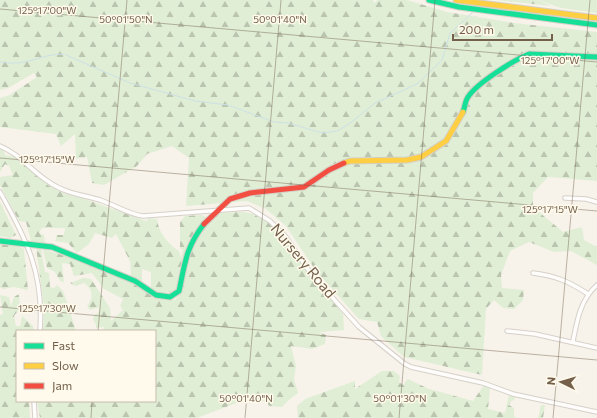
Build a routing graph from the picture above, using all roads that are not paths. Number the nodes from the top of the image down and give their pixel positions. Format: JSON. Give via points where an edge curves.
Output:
{"nodes":[{"id":1,"x":429,"y":0,"type":"edge"},
{"id":2,"x":456,"y":0,"type":"edge"},
{"id":3,"x":597,"y":18,"type":"edge"},
{"id":4,"x":597,"y":25,"type":"edge"},
{"id":5,"x":597,"y":56,"type":"edge"},
{"id":6,"x":0,"y":146,"type":"edge"},
{"id":7,"x":0,"y":192,"type":"edge"},
{"id":8,"x":565,"y":198,"type":"dead end"},
{"id":9,"x":597,"y":202,"type":"edge"},
{"id":10,"x":216,"y":211,"type":"junction"},
{"id":11,"x":0,"y":241,"type":"edge"},
{"id":12,"x":28,"y":244,"type":"junction"},
{"id":13,"x":533,"y":273,"type":"dead end"},
{"id":14,"x":597,"y":285,"type":"edge"},
{"id":15,"x":588,"y":294,"type":"junction"},
{"id":16,"x":40,"y":330,"type":"edge"},
{"id":17,"x":508,"y":331,"type":"dead end"},
{"id":18,"x":573,"y":341,"type":"junction"},
{"id":19,"x":597,"y":348,"type":"edge"},
{"id":20,"x":34,"y":402,"type":"edge"},
{"id":21,"x":597,"y":412,"type":"edge"},
{"id":22,"x":35,"y":418,"type":"edge"}],
"edges":[{"from":1,"to":4,"type":"main road","via":[[459,7]]},
{"from":2,"to":3,"type":"main road"},
{"from":5,"to":10,"type":"main road","via":[[530,54],[519,58],[494,74],[468,97],[464,110],[446,141],[421,157],[407,160],[350,161],[329,170],[304,187],[250,193],[230,199]]},
{"from":6,"to":10,"type":"street","name":"Nursery Road","via":[[18,155],[48,182],[64,191],[102,201],[136,215]]},
{"from":7,"to":12,"type":"street"},
{"from":8,"to":9,"type":"street"},
{"from":10,"to":12,"type":"main road","via":[[206,221],[187,251],[179,291],[170,297],[156,295],[135,281],[52,247]]},
{"from":10,"to":21,"type":"street","name":"Nursery Road","via":[[249,208],[270,221],[285,236],[312,275],[360,327],[411,367],[483,383],[513,394]]},
{"from":11,"to":12,"type":"main road"},
{"from":12,"to":16,"type":"street","via":[[36,270],[41,312]]},
{"from":13,"to":15,"type":"street","via":[[568,281]]},
{"from":14,"to":15,"type":"street"},
{"from":15,"to":18,"type":"street","via":[[579,313]]},
{"from":17,"to":18,"type":"street"},
{"from":18,"to":19,"type":"street"},
{"from":20,"to":22,"type":"street"}]}
